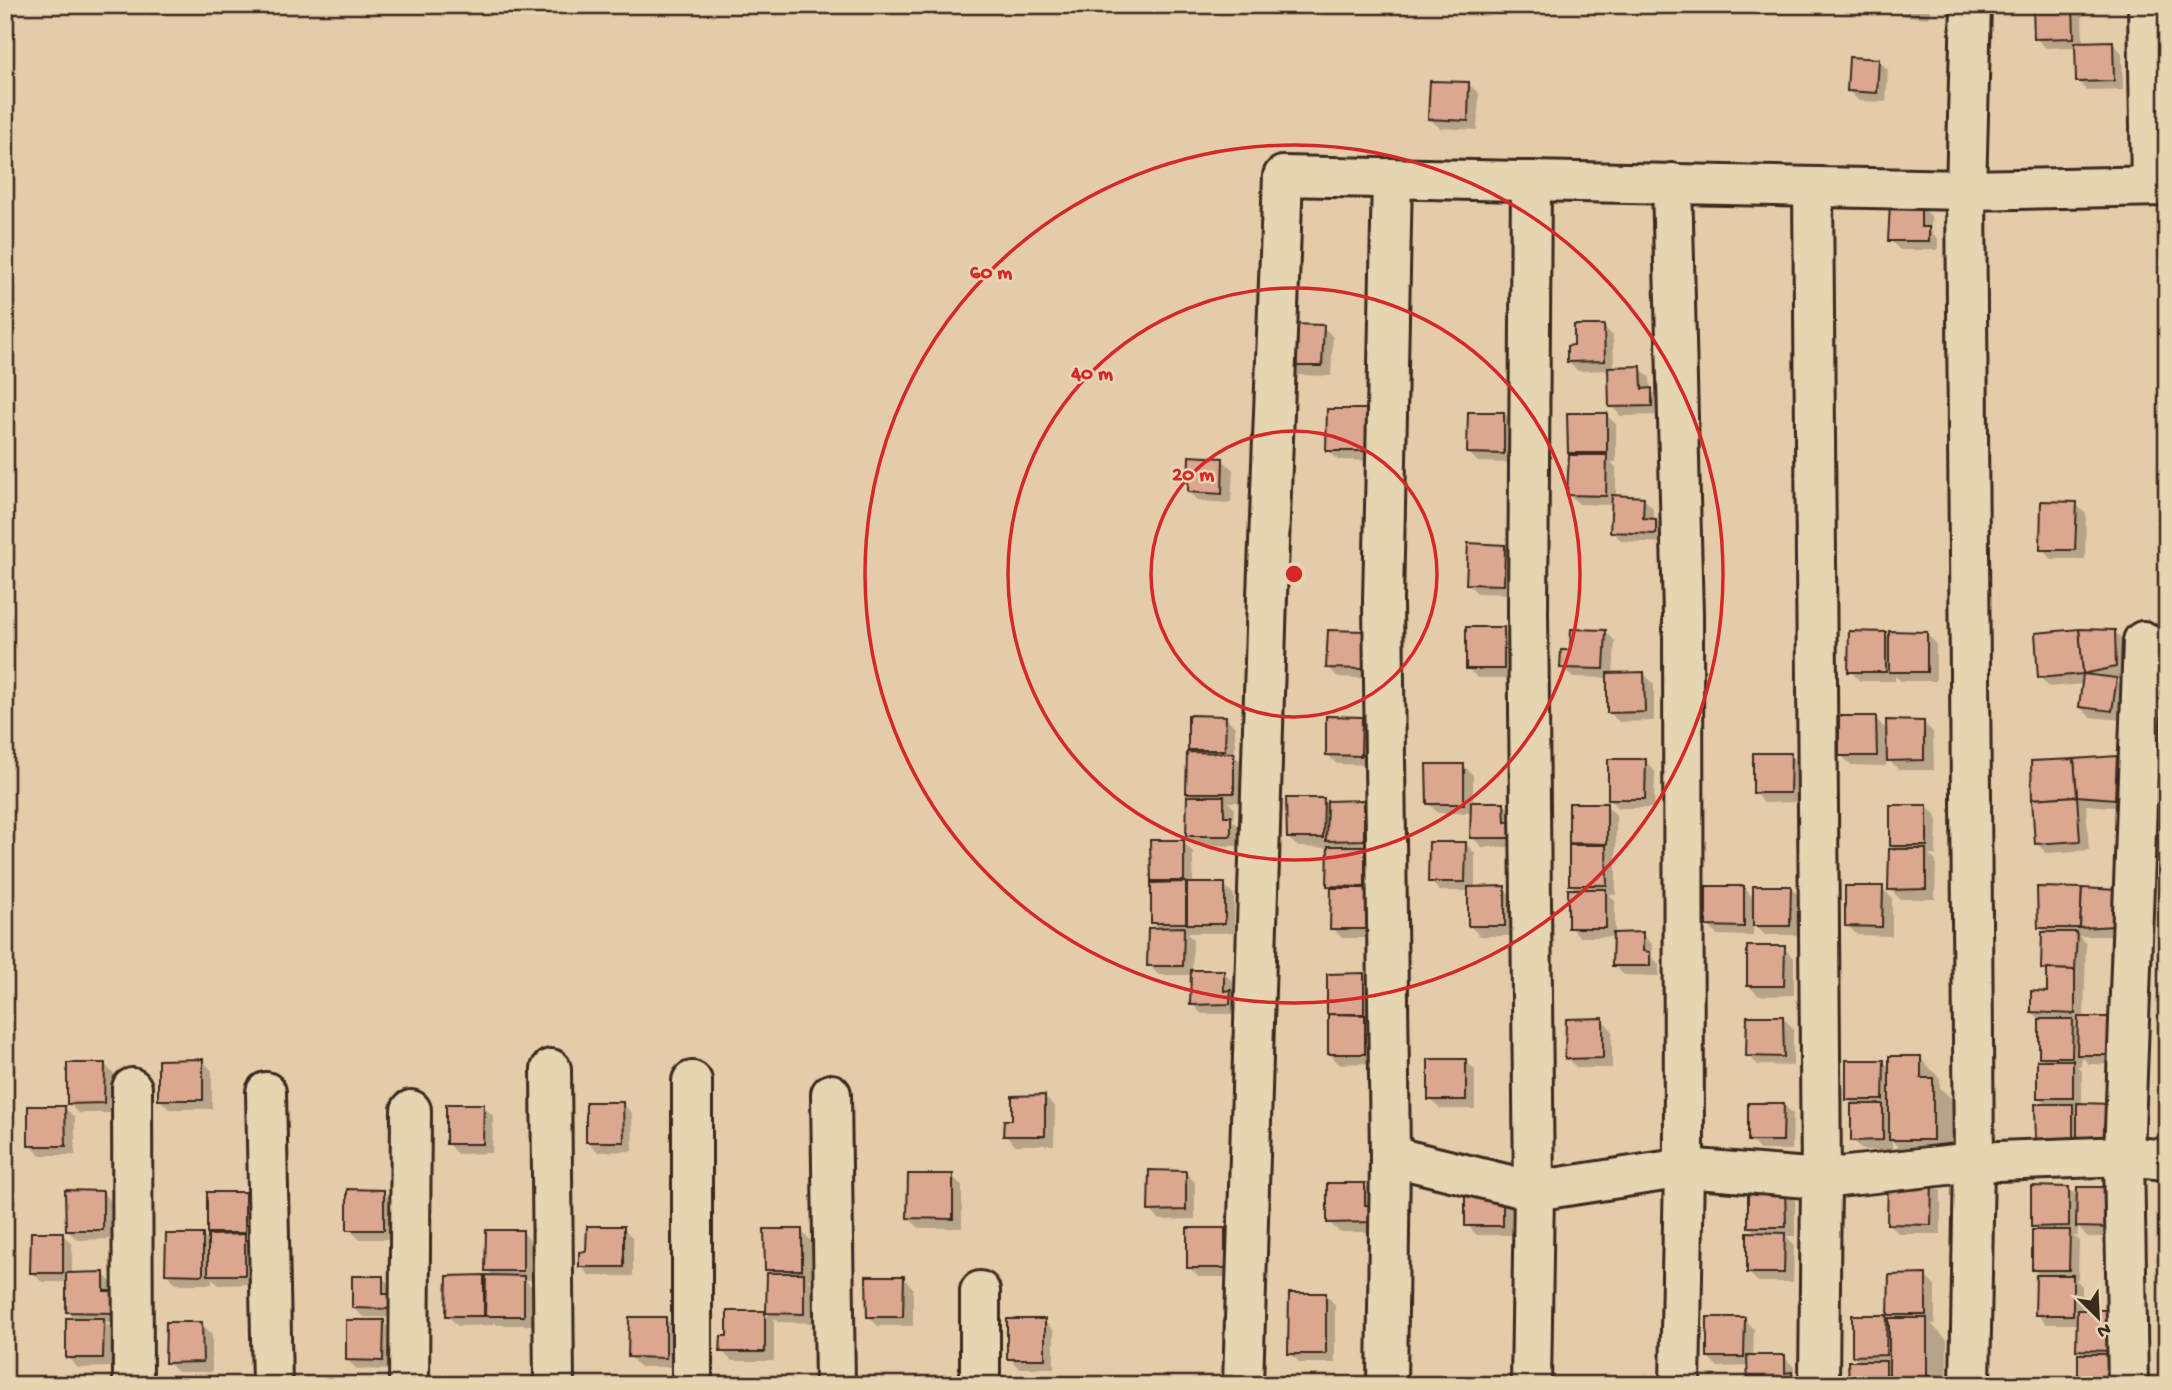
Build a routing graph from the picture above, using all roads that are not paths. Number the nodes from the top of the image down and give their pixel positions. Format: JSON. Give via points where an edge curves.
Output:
{"nodes":[{"id":1,"x":1970,"y":5,"type":"edge"},
{"id":2,"x":2148,"y":5,"type":"edge"},
{"id":3,"x":1392,"y":178,"type":"junction"},
{"id":4,"x":1531,"y":181,"type":"junction"},
{"id":5,"x":1672,"y":183,"type":"junction"},
{"id":6,"x":2159,"y":186,"type":"edge"},
{"id":7,"x":1813,"y":187,"type":"junction"},
{"id":8,"x":1966,"y":190,"type":"junction"},
{"id":9,"x":2143,"y":641,"type":"dead end"},
{"id":10,"x":551,"y":1069,"type":"dead end"},
{"id":11,"x":692,"y":1081,"type":"dead end"},
{"id":12,"x":132,"y":1088,"type":"dead end"},
{"id":13,"x":266,"y":1092,"type":"dead end"},
{"id":14,"x":831,"y":1094,"type":"dead end"},
{"id":15,"x":411,"y":1110,"type":"dead end"},
{"id":16,"x":1390,"y":1156,"type":"junction"},
{"id":17,"x":2124,"y":1156,"type":"junction"},
{"id":18,"x":2167,"y":1160,"type":"edge"},
{"id":19,"x":1974,"y":1162,"type":"junction"},
{"id":20,"x":1684,"y":1168,"type":"junction"},
{"id":21,"x":1821,"y":1179,"type":"junction"},
{"id":22,"x":1534,"y":1191,"type":"junction"},
{"id":23,"x":980,"y":1291,"type":"dead end"},
{"id":24,"x":133,"y":1385,"type":"edge"},
{"id":25,"x":272,"y":1385,"type":"edge"},
{"id":26,"x":409,"y":1385,"type":"edge"},
{"id":27,"x":554,"y":1385,"type":"edge"},
{"id":28,"x":692,"y":1385,"type":"edge"},
{"id":29,"x":835,"y":1385,"type":"edge"},
{"id":30,"x":980,"y":1385,"type":"edge"},
{"id":31,"x":1243,"y":1385,"type":"edge"},
{"id":32,"x":1387,"y":1385,"type":"edge"},
{"id":33,"x":1531,"y":1385,"type":"edge"},
{"id":34,"x":1680,"y":1385,"type":"edge"},
{"id":35,"x":1819,"y":1385,"type":"edge"},
{"id":36,"x":1970,"y":1385,"type":"edge"},
{"id":37,"x":2128,"y":1385,"type":"edge"}],
"edges":[{"from":1,"to":8,"type":"street"},
{"from":2,"to":6,"type":"street"},
{"from":3,"to":4,"type":"street"},
{"from":3,"to":16,"type":"street","via":[[1383,601]]},
{"from":3,"to":31,"type":"street","via":[[1283,176]]},
{"from":4,"to":5,"type":"street"},
{"from":4,"to":22,"type":"street","via":[[1528,626]]},
{"from":5,"to":7,"type":"street"},
{"from":5,"to":20,"type":"street","via":[[1683,615]]},
{"from":6,"to":8,"type":"street"},
{"from":7,"to":8,"type":"street"},
{"from":7,"to":21,"type":"street"},
{"from":8,"to":19,"type":"street"},
{"from":9,"to":17,"type":"street"},
{"from":10,"to":27,"type":"street"},
{"from":11,"to":28,"type":"street"},
{"from":12,"to":24,"type":"street"},
{"from":13,"to":25,"type":"street"},
{"from":14,"to":29,"type":"street"},
{"from":15,"to":26,"type":"street"},
{"from":16,"to":22,"type":"street"},
{"from":16,"to":32,"type":"street"},
{"from":17,"to":18,"type":"street"},
{"from":17,"to":19,"type":"street"},
{"from":17,"to":37,"type":"street"},
{"from":19,"to":21,"type":"street"},
{"from":19,"to":36,"type":"street"},
{"from":20,"to":21,"type":"street"},
{"from":20,"to":22,"type":"street"},
{"from":20,"to":34,"type":"street"},
{"from":21,"to":35,"type":"street"},
{"from":22,"to":33,"type":"street"},
{"from":23,"to":30,"type":"street"}]}
